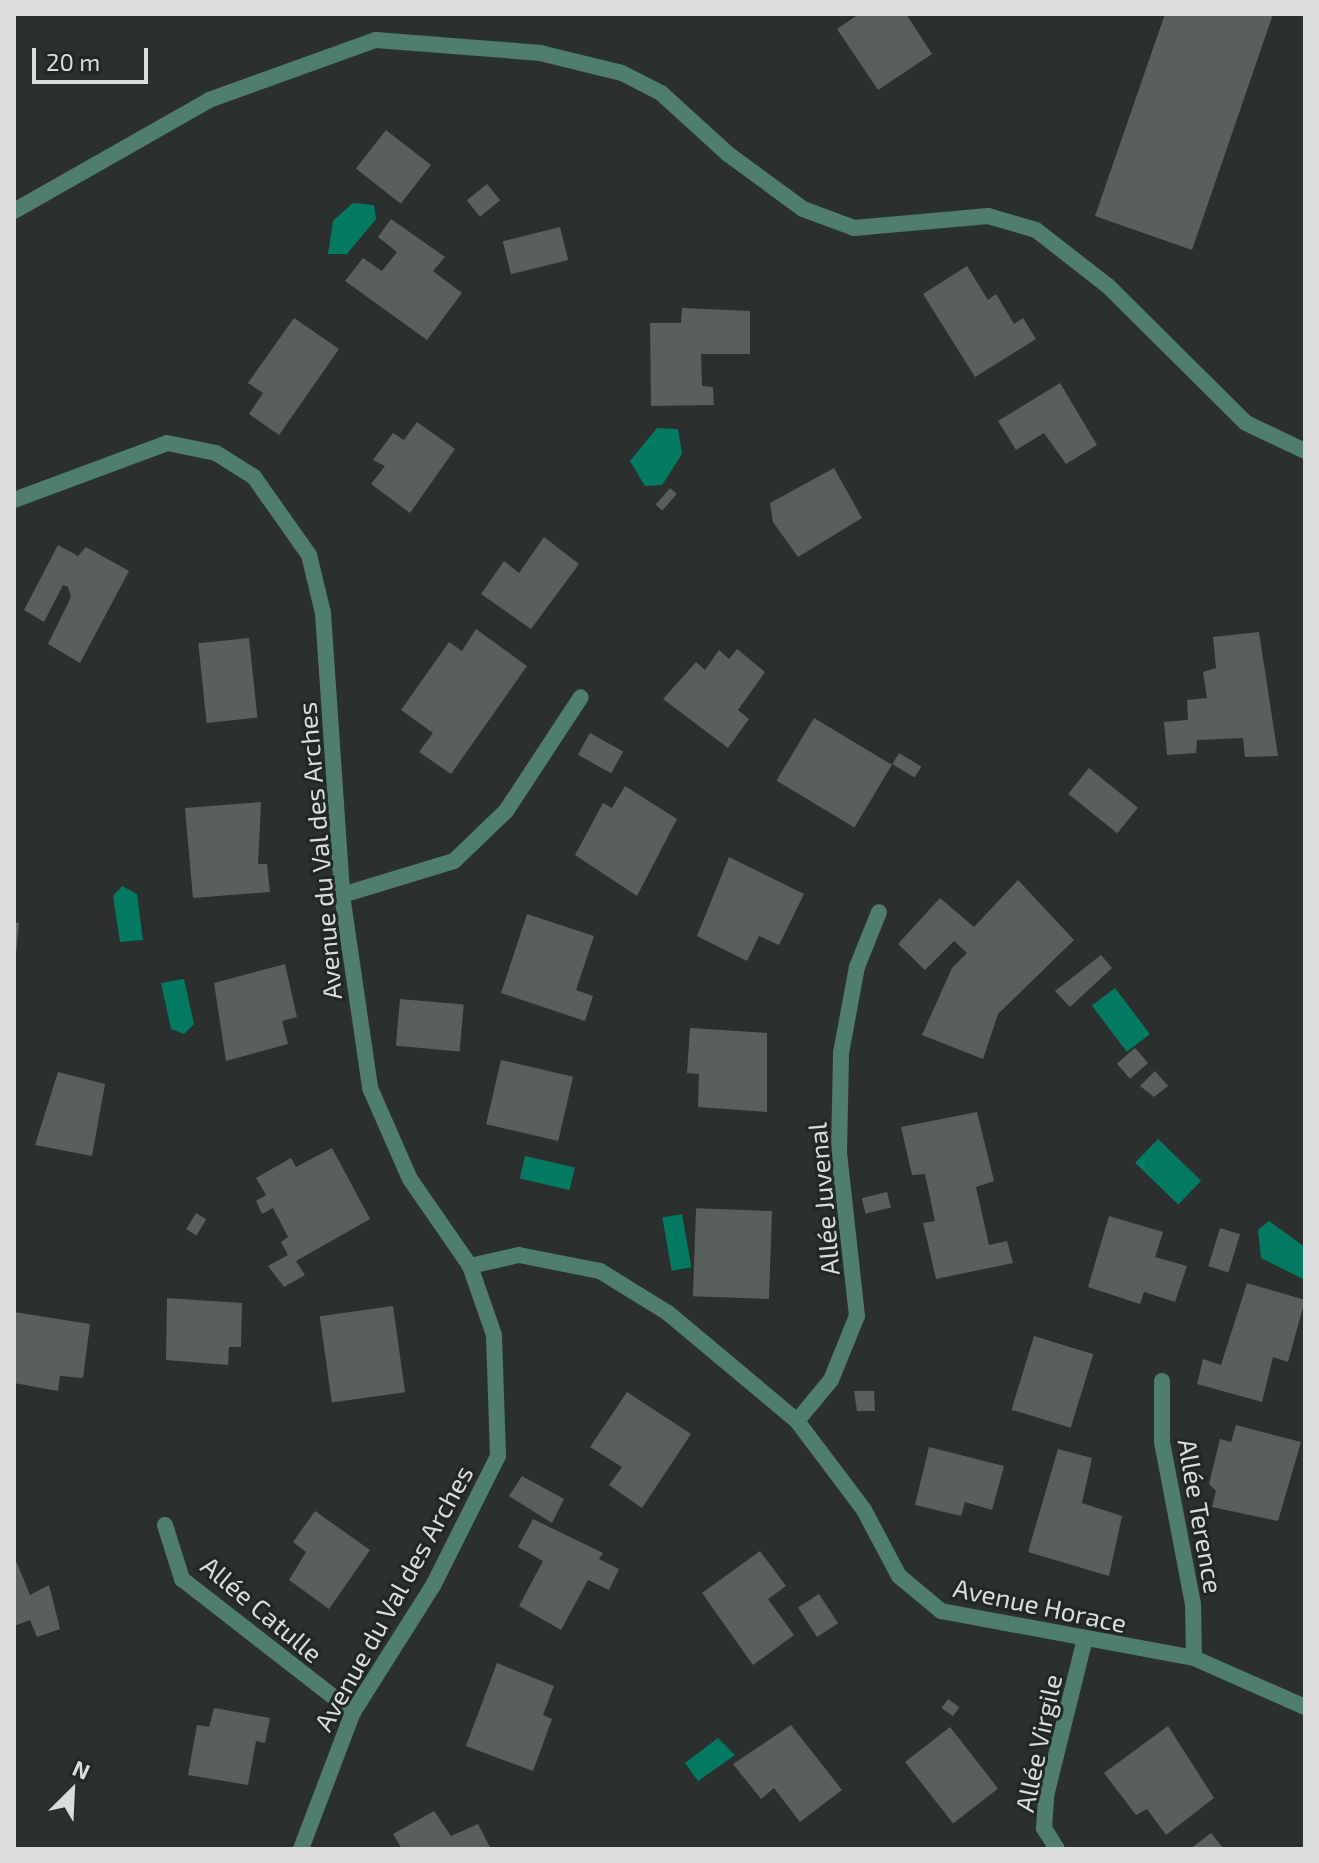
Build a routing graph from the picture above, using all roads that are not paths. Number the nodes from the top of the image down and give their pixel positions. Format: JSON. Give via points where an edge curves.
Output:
{"nodes":[{"id":1,"x":14,"y":211,"type":"edge"},
{"id":2,"x":1305,"y":451,"type":"edge"},
{"id":3,"x":14,"y":500,"type":"edge"},
{"id":4,"x":581,"y":697,"type":"dead end"},
{"id":5,"x":342,"y":895,"type":"junction"},
{"id":6,"x":879,"y":912,"type":"dead end"},
{"id":7,"x":470,"y":1266,"type":"junction"},
{"id":8,"x":1162,"y":1381,"type":"dead end"},
{"id":9,"x":797,"y":1421,"type":"junction"},
{"id":10,"x":165,"y":1525,"type":"dead end"},
{"id":11,"x":1084,"y":1643,"type":"junction"},
{"id":12,"x":1194,"y":1658,"type":"junction"},
{"id":13,"x":1305,"y":1707,"type":"edge"},
{"id":14,"x":353,"y":1712,"type":"junction"},
{"id":15,"x":301,"y":1849,"type":"edge"},
{"id":16,"x":1057,"y":1849,"type":"edge"}],
"edges":[{"from":1,"to":2,"type":"street","via":[[209,100],[376,40],[540,53],[622,73],[661,93],[803,209],[854,228],[988,216],[1036,230],[1108,286],[1246,423]]},
{"from":3,"to":5,"type":"street","name":"Avenue du Val des Arches","via":[[167,443],[216,453],[254,477],[309,555],[323,613]]},
{"from":4,"to":5,"type":"street","via":[[506,811],[454,861]]},
{"from":5,"to":7,"type":"street","name":"Avenue du Val des Arches","via":[[370,1088],[410,1179]]},
{"from":6,"to":9,"type":"street","name":"Allée Juvenal","via":[[857,967],[841,1053],[839,1152],[857,1316],[831,1380]]},
{"from":7,"to":9,"type":"street","name":"Avenue Horace","via":[[519,1255],[600,1271],[668,1313]]},
{"from":7,"to":14,"type":"street","name":"Avenue du Val des Arches","via":[[494,1335],[498,1456],[434,1584]]},
{"from":8,"to":12,"type":"street","name":"Allée Terence","via":[[1162,1442],[1193,1604]]},
{"from":9,"to":11,"type":"street","name":"Avenue Horace","via":[[864,1510],[899,1576],[941,1611]]},
{"from":10,"to":14,"type":"street","name":"Allée Catulle","via":[[182,1579]]},
{"from":11,"to":12,"type":"street","name":"Avenue Horace"},
{"from":11,"to":16,"type":"street","name":"Allée Virgile","via":[[1046,1796],[1044,1828]]},
{"from":12,"to":13,"type":"street","name":"Avenue Horace"},
{"from":14,"to":15,"type":"street","name":"Avenue du Val des Arches"}]}
